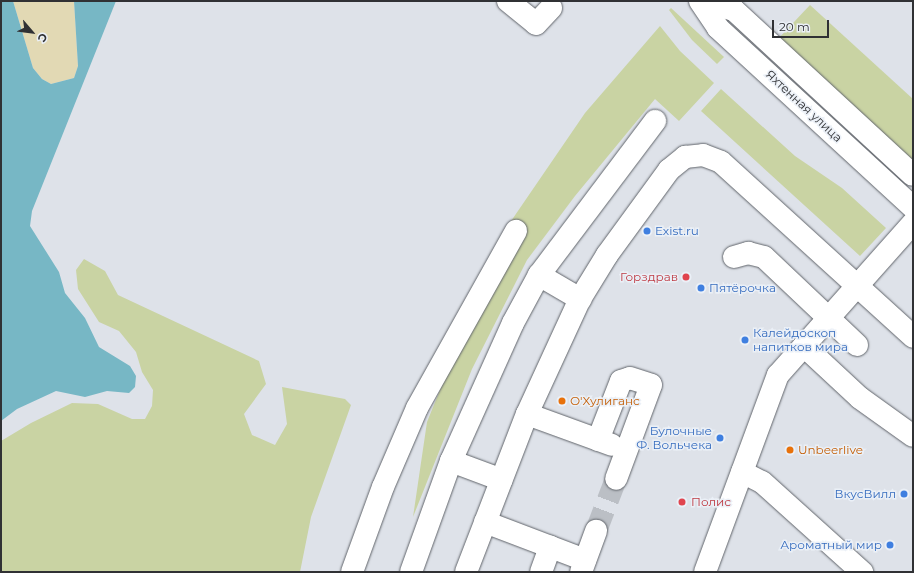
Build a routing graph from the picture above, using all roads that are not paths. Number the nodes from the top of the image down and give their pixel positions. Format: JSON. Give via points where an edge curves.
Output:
{"nodes":[{"id":1,"x":508,"y":1,"type":"edge"},
{"id":2,"x":700,"y":1,"type":"edge"},
{"id":3,"x":706,"y":1,"type":"edge"},
{"id":4,"x":550,"y":3,"type":"edge"},
{"id":5,"x":655,"y":121,"type":"dead end"},
{"id":6,"x":913,"y":175,"type":"edge"},
{"id":7,"x":913,"y":206,"type":"edge"},
{"id":8,"x":913,"y":224,"type":"edge"},
{"id":9,"x":516,"y":231,"type":"dead end"},
{"id":10,"x":734,"y":257,"type":"dead end"},
{"id":11,"x":539,"y":275,"type":"junction"},
{"id":12,"x":857,"y":286,"type":"junction"},
{"id":13,"x":580,"y":299,"type":"junction"},
{"id":14,"x":829,"y":317,"type":"junction"},
{"id":15,"x":913,"y":337,"type":"edge"},
{"id":16,"x":857,"y":345,"type":"dead end"},
{"id":17,"x":804,"y":346,"type":"junction"},
{"id":18,"x":527,"y":414,"type":"junction"},
{"id":19,"x":913,"y":436,"type":"edge"},
{"id":20,"x":598,"y":440,"type":"junction"},
{"id":21,"x":626,"y":450,"type":"junction"},
{"id":22,"x":451,"y":461,"type":"junction"},
{"id":23,"x":742,"y":472,"type":"junction"},
{"id":24,"x":616,"y":479,"type":"tunnel mouth"},
{"id":25,"x":502,"y":480,"type":"junction"},
{"id":26,"x":485,"y":522,"type":"junction"},
{"id":27,"x":596,"y":531,"type":"tunnel mouth"},
{"id":28,"x":550,"y":547,"type":"junction"},
{"id":29,"x":583,"y":566,"type":"edge"},
{"id":30,"x":352,"y":572,"type":"edge"},
{"id":31,"x":411,"y":572,"type":"edge"},
{"id":32,"x":466,"y":572,"type":"edge"},
{"id":33,"x":541,"y":572,"type":"edge"},
{"id":34,"x":705,"y":572,"type":"edge"},
{"id":35,"x":862,"y":572,"type":"edge"}],
"edges":[{"from":1,"to":4,"type":"street","via":[[536,24]]},
{"from":2,"to":7,"type":"street","name":"Яхтенная улица","via":[[718,28]]},
{"from":3,"to":6,"type":"street","name":"Яхтенная улица","via":[[734,10]]},
{"from":5,"to":11,"type":"street"},
{"from":8,"to":12,"type":"street"},
{"from":9,"to":30,"type":"street","via":[[417,408],[383,487]]},
{"from":10,"to":14,"type":"street","via":[[748,253],[764,257]]},
{"from":11,"to":13,"type":"street"},
{"from":11,"to":22,"type":"street","via":[[513,323]]},
{"from":12,"to":13,"type":"street","via":[[721,162],[703,155],[685,157],[669,170],[607,254]]},
{"from":12,"to":14,"type":"street"},
{"from":12,"to":15,"type":"street"},
{"from":13,"to":18,"type":"street"},
{"from":14,"to":16,"type":"street"},
{"from":14,"to":17,"type":"street"},
{"from":17,"to":19,"type":"street","via":[[860,398]]},
{"from":17,"to":23,"type":"street","via":[[778,375]]},
{"from":18,"to":20,"type":"street"},
{"from":18,"to":25,"type":"street"},
{"from":20,"to":21,"type":"street"},
{"from":20,"to":21,"type":"street","via":[[621,381],[630,378],[651,385]]},
{"from":21,"to":24,"type":"street"},
{"from":22,"to":25,"type":"street"},
{"from":22,"to":31,"type":"street"},
{"from":23,"to":34,"type":"street"},
{"from":23,"to":35,"type":"street","via":[[762,482]]},
{"from":25,"to":26,"type":"street"},
{"from":26,"to":28,"type":"street"},
{"from":26,"to":32,"type":"street"},
{"from":27,"to":29,"type":"street"},
{"from":28,"to":29,"type":"street"},
{"from":28,"to":33,"type":"street"}]}
